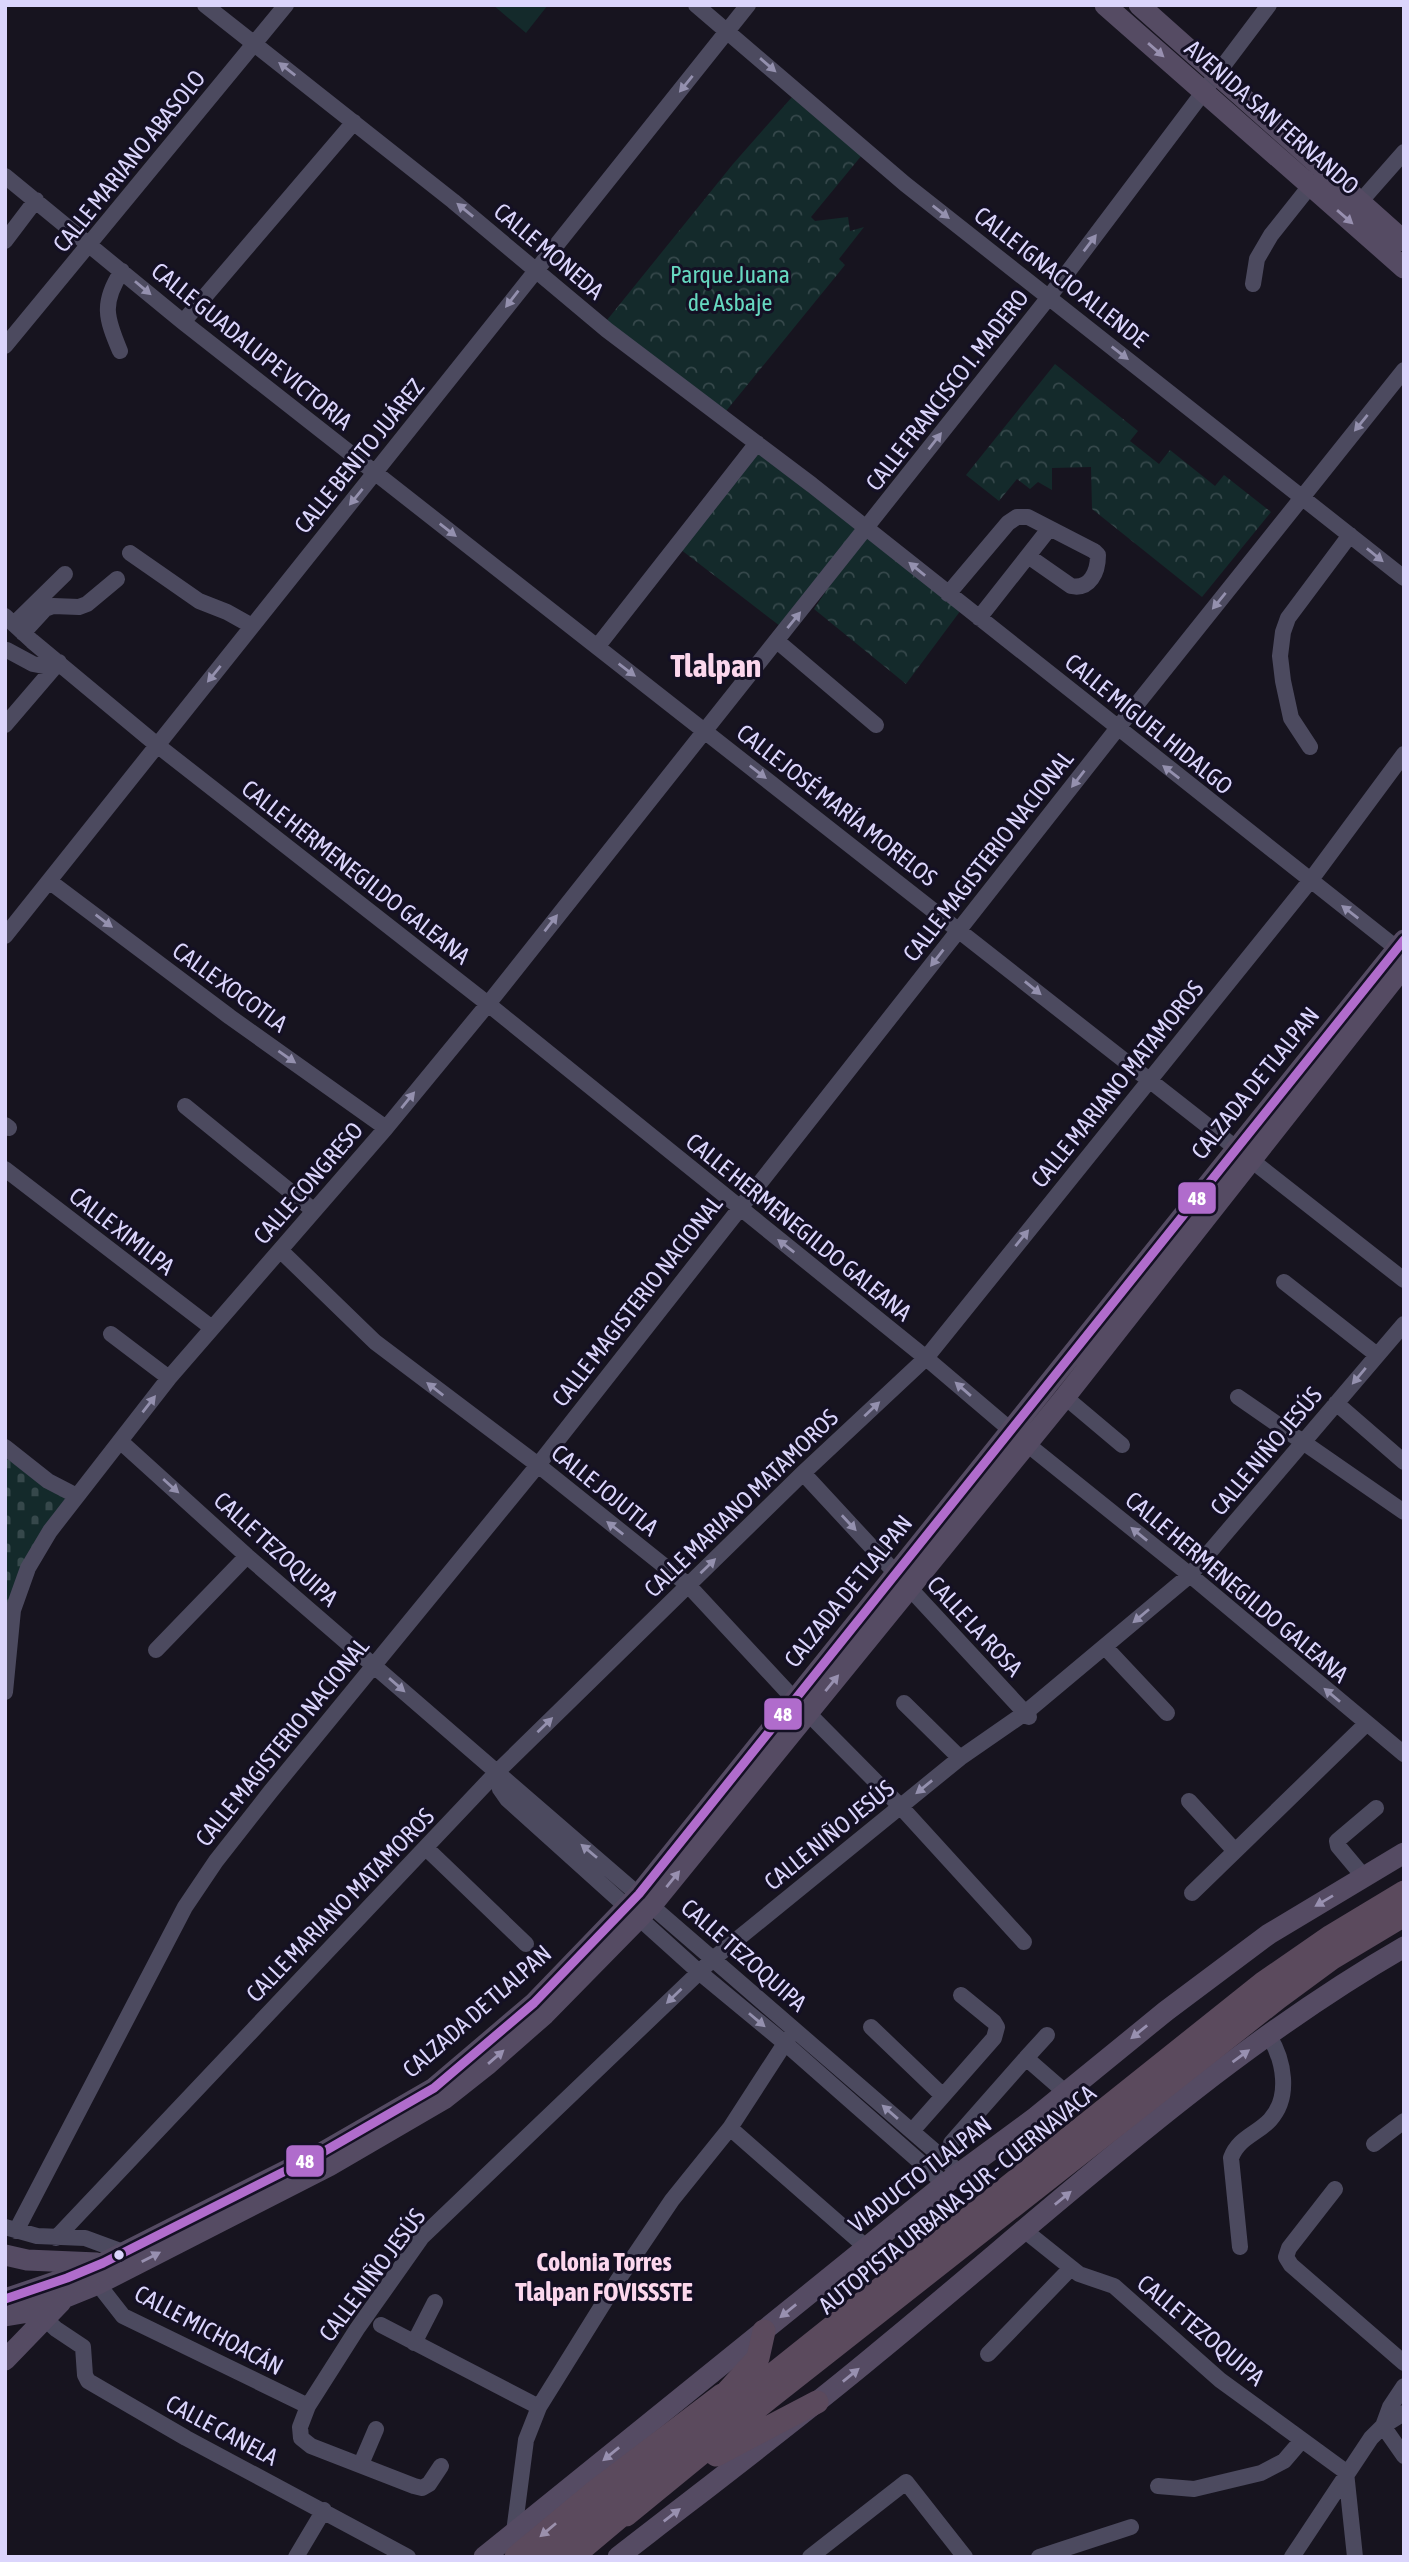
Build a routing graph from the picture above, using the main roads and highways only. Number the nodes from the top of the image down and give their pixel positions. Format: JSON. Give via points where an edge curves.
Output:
{"nodes":[{"id":1,"x":1105,"y":5,"type":"edge"},
{"id":2,"x":1139,"y":5,"type":"edge"},
{"id":3,"x":1404,"y":241,"type":"edge"},
{"id":4,"x":1404,"y":268,"type":"edge"},
{"id":5,"x":1402,"y":952,"type":"edge"},
{"id":6,"x":1243,"y":1155,"type":"junction"},
{"id":7,"x":1019,"y":1438,"type":"junction"},
{"id":8,"x":1404,"y":1853,"type":"edge"},
{"id":9,"x":1404,"y":1894,"type":"edge"},
{"id":10,"x":640,"y":1906,"type":"junction"},
{"id":11,"x":1404,"y":1908,"type":"edge"},
{"id":12,"x":1404,"y":1915,"type":"edge"},
{"id":13,"x":1404,"y":1947,"type":"edge"},
{"id":14,"x":5,"y":2255,"type":"edge"},
{"id":15,"x":103,"y":2263,"type":"junction"},
{"id":16,"x":902,"y":2276,"type":"junction"},
{"id":17,"x":68,"y":2296,"type":"junction"},
{"id":18,"x":5,"y":2299,"type":"edge"},
{"id":19,"x":5,"y":2316,"type":"edge"},
{"id":20,"x":764,"y":2331,"type":"junction"},
{"id":21,"x":5,"y":2360,"type":"edge"},
{"id":22,"x":817,"y":2402,"type":"junction"},
{"id":23,"x":669,"y":2470,"type":"junction"},
{"id":24,"x":651,"y":2491,"type":"junction"},
{"id":25,"x":484,"y":2557,"type":"edge"},
{"id":26,"x":516,"y":2557,"type":"edge"},
{"id":27,"x":544,"y":2557,"type":"edge"},
{"id":28,"x":554,"y":2557,"type":"edge"},
{"id":29,"x":572,"y":2557,"type":"edge"},
{"id":30,"x":591,"y":2557,"type":"edge"},
{"id":31,"x":618,"y":2557,"type":"edge"}],
"edges":[{"from":1,"to":4,"type":"main road","name":"AVENIDA SAN FERNANDO","one_way":true},
{"from":2,"to":3,"type":"main road","name":"AVENIDA SAN FERNANDO"},
{"from":5,"to":6,"type":"main road","name":"CALZADA DE TLALPAN"},
{"from":6,"to":7,"type":"main road","name":"CALZADA DE TLALPAN"},
{"from":6,"to":7,"type":"main road","name":"CALZADA DE TLALPAN","via":[[1065,1397]]},
{"from":7,"to":10,"type":"main road","name":"CALZADA DE TLALPAN"},
{"from":8,"to":20,"type":"main road","name":"VIADUCTO TLALPAN","one_way":true,"via":[[1269,1934]]},
{"from":9,"to":16,"type":"highway","name":"AUTOPISTA URBANA SUR - CUERNAVACA","via":[[1242,2007]]},
{"from":9,"to":23,"type":"highway","via":[[1263,1983],[758,2385]]},
{"from":10,"to":15,"type":"main road","name":"CALZADA DE TLALPAN","via":[[434,2088],[323,2152]]},
{"from":17,"to":10,"type":"main road","name":"CALZADA DE TLALPAN","one_way":true,"via":[[329,2166],[444,2099],[545,2014]]},
{"from":11,"to":24,"type":"highway","name":"AUTOPISTA URBANA SUR - CUERNAVACA","via":[[1334,1950],[1245,2016],[864,2315]]},
{"from":12,"to":23,"type":"highway","via":[[1278,1998],[768,2399]]},
{"from":22,"to":13,"type":"main road","one_way":true,"via":[[1212,2077],[1343,1982]]},
{"from":14,"to":15,"type":"main road"},
{"from":15,"to":18,"type":"main road","name":"CALZADA DE TLALPAN"},
{"from":16,"to":26,"type":"highway","one_way":true,"via":[[841,2309],[760,2367]]},
{"from":16,"to":28,"type":"highway","name":"AUTOPISTA URBANA SUR - CUERNAVACA"},
{"from":17,"to":19,"type":"main road","name":"CALZADA DE TLALPAN"},
{"from":17,"to":21,"type":"main road"},
{"from":20,"to":23,"type":"highway","via":[[751,2368],[668,2451]]},
{"from":20,"to":25,"type":"main road","name":"VIADUCTO TLALPAN","one_way":true},
{"from":22,"to":23,"type":"highway"},
{"from":31,"to":22,"type":"main road","one_way":true},
{"from":23,"to":27,"type":"highway"},
{"from":23,"to":29,"type":"highway"},
{"from":24,"to":29,"type":"highway","name":"AUTOPISTA URBANA SUR - CUERNAVACA"},
{"from":24,"to":30,"type":"highway","via":[[631,2525]]}]}
